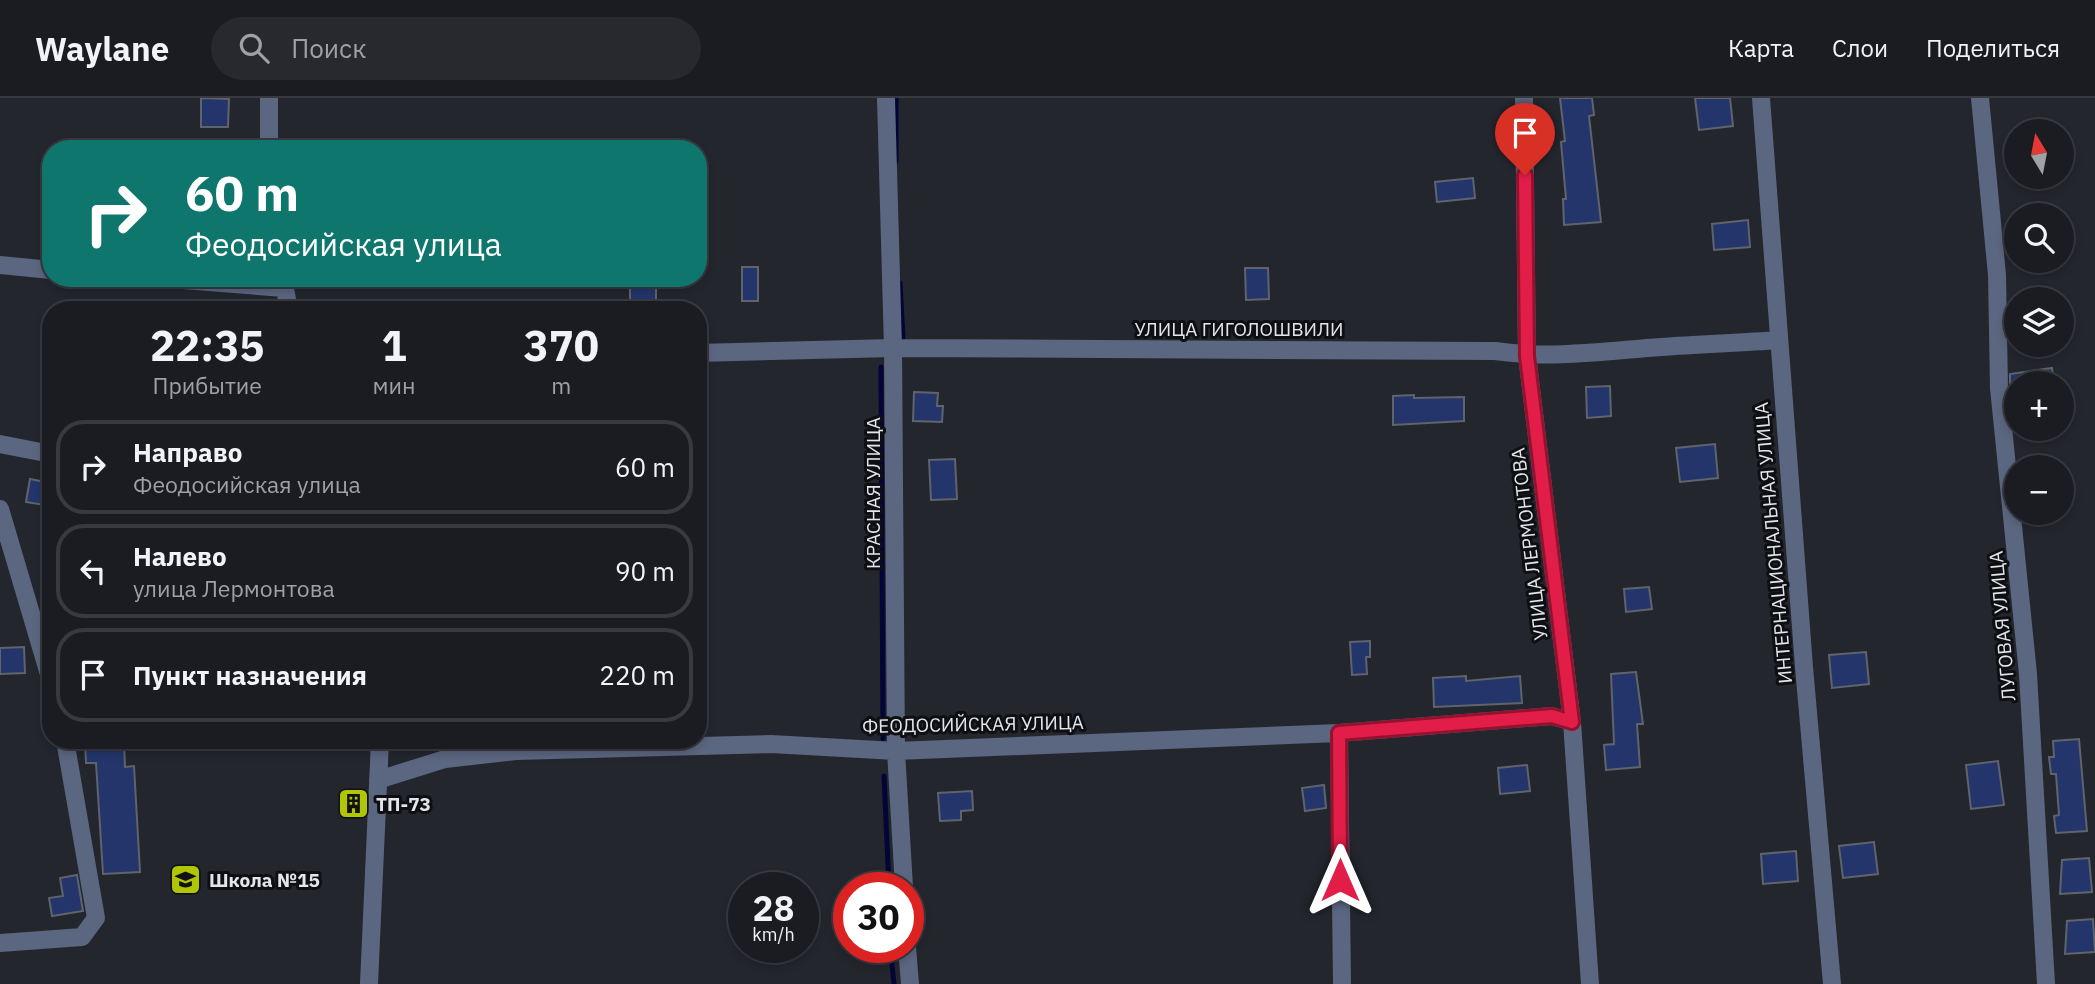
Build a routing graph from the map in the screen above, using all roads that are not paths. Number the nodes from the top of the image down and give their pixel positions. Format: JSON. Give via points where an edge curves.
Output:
{"nodes":[{"id":1,"x":269,"y":98,"type":"edge"},
{"id":2,"x":886,"y":98,"type":"edge"},
{"id":3,"x":1524,"y":98,"type":"edge"},
{"id":4,"x":1761,"y":98,"type":"edge"},
{"id":5,"x":1980,"y":98,"type":"edge"},
{"id":6,"x":269,"y":140,"type":"edge"},
{"id":7,"x":0,"y":265,"type":"edge"},
{"id":8,"x":42,"y":269,"type":"edge"},
{"id":9,"x":1779,"y":340,"type":"junction"},
{"id":10,"x":893,"y":348,"type":"junction"},
{"id":11,"x":707,"y":353,"type":"edge"},
{"id":12,"x":1527,"y":356,"type":"junction"},
{"id":13,"x":0,"y":444,"type":"edge"},
{"id":14,"x":42,"y":452,"type":"edge"},
{"id":15,"x":0,"y":509,"type":"edge"},
{"id":16,"x":42,"y":651,"type":"edge"},
{"id":17,"x":1572,"y":722,"type":"junction"},
{"id":18,"x":1339,"y":733,"type":"junction"},
{"id":19,"x":707,"y":746,"type":"edge"},
{"id":20,"x":67,"y":749,"type":"edge"},
{"id":21,"x":380,"y":749,"type":"edge"},
{"id":22,"x":589,"y":749,"type":"edge"},
{"id":23,"x":895,"y":751,"type":"junction"},
{"id":24,"x":378,"y":780,"type":"junction"},
{"id":25,"x":903,"y":872,"type":"edge"},
{"id":26,"x":0,"y":943,"type":"edge"},
{"id":27,"x":909,"y":963,"type":"edge"},
{"id":28,"x":369,"y":984,"type":"edge"},
{"id":29,"x":910,"y":984,"type":"edge"},
{"id":30,"x":1342,"y":984,"type":"edge"},
{"id":31,"x":1590,"y":984,"type":"edge"},
{"id":32,"x":1832,"y":984,"type":"edge"},
{"id":33,"x":2046,"y":984,"type":"edge"}],
"edges":[{"from":1,"to":6,"type":"street"},
{"from":2,"to":10,"type":"street","name":"КРАСНАЯ УЛИЦА"},
{"from":3,"to":12,"type":"street","name":"УЛИЦА ЛЕРМОНТОВА"},
{"from":4,"to":9,"type":"street","name":"ИНТЕРНАЦИОНАЛЬНАЯ УЛИЦА"},
{"from":5,"to":33,"type":"street","name":"ЛУГОВАЯ УЛИЦА","via":[[1997,275],[1999,388],[2028,674]]},
{"from":7,"to":8,"type":"street"},
{"from":9,"to":12,"type":"street","name":"УЛИЦА ГИГОЛОШВИЛИ"},
{"from":9,"to":32,"type":"street","name":"ИНТЕРНАЦИОНАЛЬНАЯ УЛИЦА"},
{"from":10,"to":11,"type":"street","name":"УЛИЦА ГИГОЛОШВИЛИ"},
{"from":10,"to":12,"type":"street","name":"УЛИЦА ГИГОЛОШВИЛИ","via":[[1482,351]]},
{"from":10,"to":23,"type":"street","name":"КРАСНАЯ УЛИЦА"},
{"from":12,"to":17,"type":"street","name":"УЛИЦА ЛЕРМОНТОВА"},
{"from":13,"to":14,"type":"street"},
{"from":15,"to":16,"type":"street"},
{"from":17,"to":18,"type":"street","name":"ФЕОДОСИЙСКАЯ УЛИЦА","via":[[1552,716]]},
{"from":17,"to":31,"type":"street","name":"УЛИЦА ЛЕРМОНТОВА"},
{"from":18,"to":23,"type":"street","name":"ФЕОДОСИЙСКАЯ УЛИЦА"},
{"from":18,"to":30,"type":"street"},
{"from":19,"to":23,"type":"street","name":"ФЕОДОСИЙСКАЯ УЛИЦА","via":[[771,744]]},
{"from":20,"to":26,"type":"street","via":[[96,918],[82,937]]},
{"from":21,"to":24,"type":"street"},
{"from":22,"to":24,"type":"street","name":"ФЕОДОСИЙСКАЯ УЛИЦА","via":[[445,759]]},
{"from":23,"to":25,"type":"street","name":"КРАСНАЯ УЛИЦА"},
{"from":24,"to":28,"type":"street"},
{"from":27,"to":29,"type":"street"}]}
